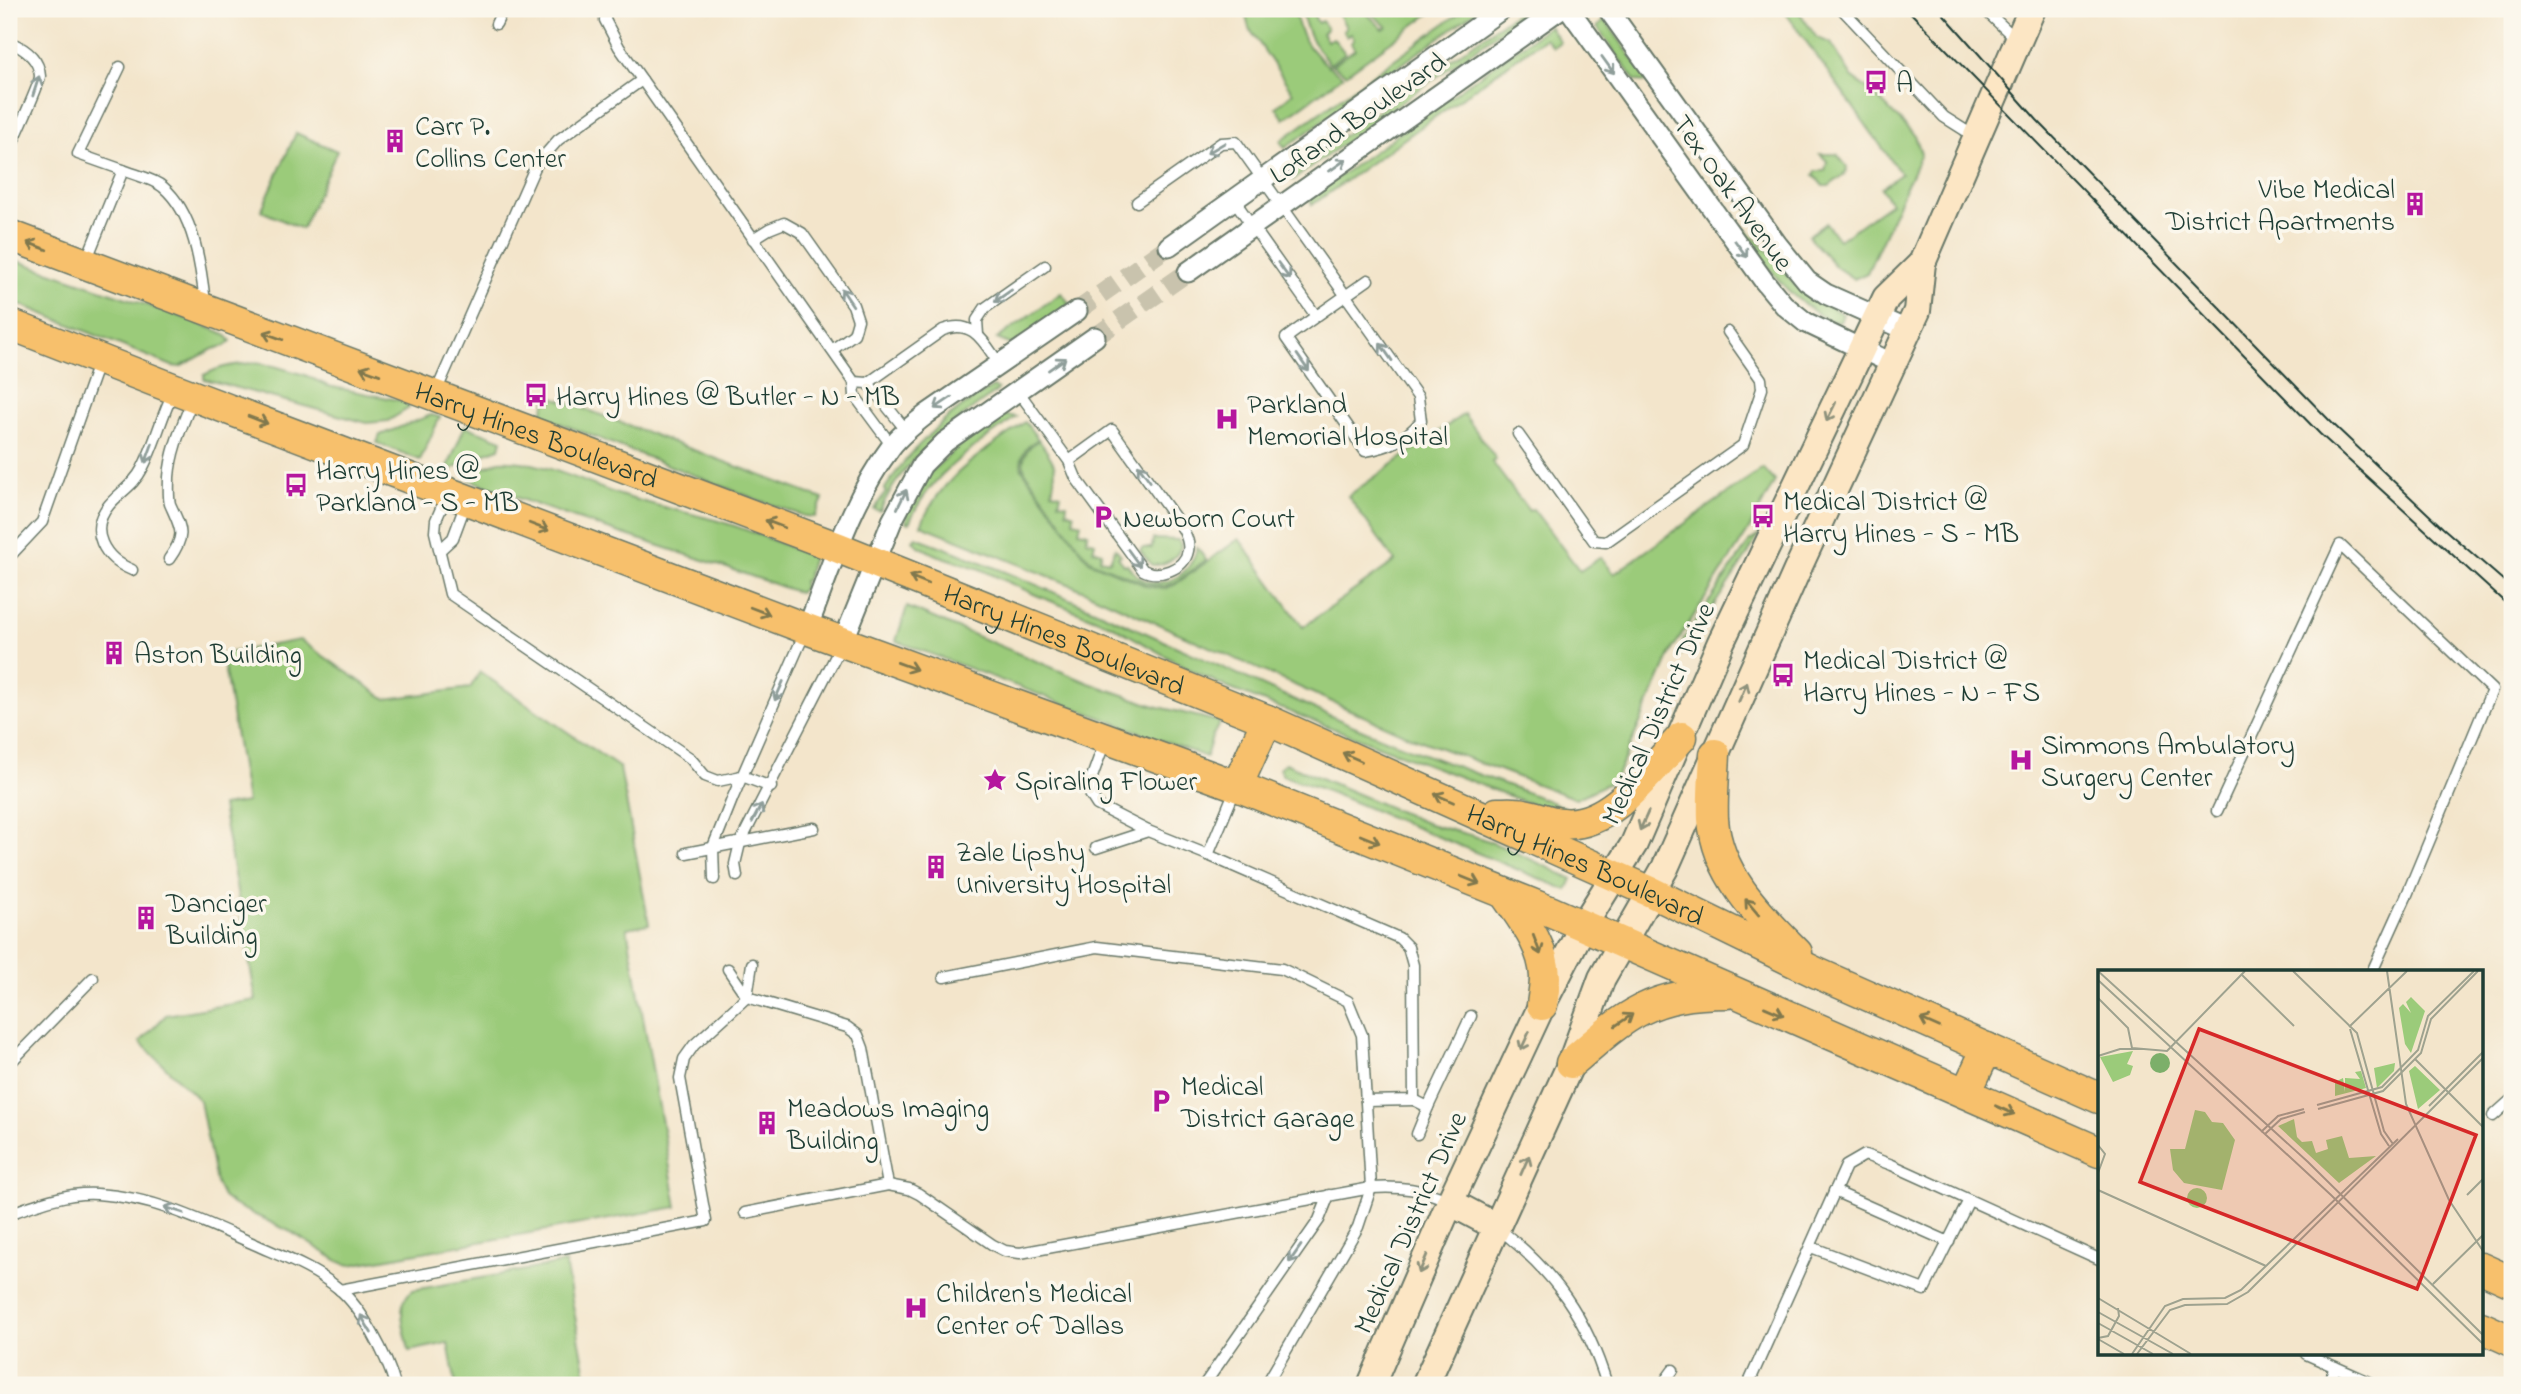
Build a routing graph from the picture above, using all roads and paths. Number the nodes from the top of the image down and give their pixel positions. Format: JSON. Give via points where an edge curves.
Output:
{"nodes":[{"id":1,"x":503,"y":9,"type":"edge"},
{"id":2,"x":606,"y":9,"type":"edge"},
{"id":3,"x":1502,"y":9,"type":"edge"},
{"id":4,"x":1560,"y":9,"type":"edge"},
{"id":5,"x":1569,"y":9,"type":"edge"},
{"id":6,"x":1608,"y":9,"type":"edge"},
{"id":7,"x":1842,"y":9,"type":"edge"},
{"id":8,"x":1984,"y":9,"type":"edge"},
{"id":9,"x":2032,"y":9,"type":"edge"},
{"id":10,"x":496,"y":24,"type":"dead end"},
{"id":11,"x":2018,"y":41,"type":"junction"},
{"id":12,"x":9,"y":42,"type":"edge"},
{"id":13,"x":120,"y":68,"type":"dead end"},
{"id":14,"x":642,"y":80,"type":"junction"},
{"id":15,"x":1663,"y":84,"type":"junction"},
{"id":16,"x":1636,"y":104,"type":"junction"},
{"id":17,"x":1977,"y":138,"type":"junction"},
{"id":18,"x":11,"y":140,"type":"edge"},
{"id":19,"x":9,"y":152,"type":"edge"},
{"id":20,"x":123,"y":170,"type":"junction"},
{"id":21,"x":1263,"y":179,"type":"junction"},
{"id":22,"x":1234,"y":200,"type":"junction"},
{"id":23,"x":1137,"y":202,"type":"dead end"},
{"id":24,"x":1282,"y":205,"type":"junction"},
{"id":25,"x":1252,"y":226,"type":"junction"},
{"id":26,"x":9,"y":235,"type":"edge"},
{"id":27,"x":753,"y":239,"type":"junction"},
{"id":28,"x":1169,"y":246,"type":"tunnel mouth"},
{"id":29,"x":1922,"y":263,"type":"junction"},
{"id":30,"x":85,"y":264,"type":"junction"},
{"id":31,"x":1045,"y":267,"type":"dead end"},
{"id":32,"x":1188,"y":272,"type":"tunnel mouth"},
{"id":33,"x":1368,"y":279,"type":"dead end"},
{"id":34,"x":1346,"y":295,"type":"junction"},
{"id":35,"x":206,"y":311,"type":"junction"},
{"id":36,"x":1077,"y":311,"type":"tunnel mouth"},
{"id":37,"x":1316,"y":316,"type":"junction"},
{"id":38,"x":1877,"y":317,"type":"junction"},
{"id":39,"x":9,"y":324,"type":"edge"},
{"id":40,"x":1909,"y":331,"type":"junction"},
{"id":41,"x":1728,"y":332,"type":"dead end"},
{"id":42,"x":978,"y":335,"type":"junction"},
{"id":43,"x":1096,"y":337,"type":"tunnel mouth"},
{"id":44,"x":832,"y":350,"type":"junction"},
{"id":45,"x":1861,"y":350,"type":"junction"},
{"id":46,"x":99,"y":360,"type":"junction"},
{"id":47,"x":1893,"y":364,"type":"junction"},
{"id":48,"x":1000,"y":365,"type":"junction"},
{"id":49,"x":854,"y":382,"type":"junction"},
{"id":50,"x":869,"y":383,"type":"junction"},
{"id":51,"x":1018,"y":391,"type":"junction"},
{"id":52,"x":184,"y":393,"type":"junction"},
{"id":53,"x":434,"y":395,"type":"junction"},
{"id":54,"x":906,"y":430,"type":"junction"},
{"id":55,"x":1518,"y":434,"type":"dead end"},
{"id":56,"x":892,"y":446,"type":"junction"},
{"id":57,"x":1069,"y":461,"type":"junction"},
{"id":58,"x":458,"y":495,"type":"junction"},
{"id":59,"x":839,"y":548,"type":"junction"},
{"id":60,"x":440,"y":550,"type":"junction"},
{"id":61,"x":9,"y":558,"type":"edge"},
{"id":62,"x":169,"y":559,"type":"dead end"},
{"id":63,"x":875,"y":562,"type":"junction"},
{"id":64,"x":132,"y":570,"type":"dead end"},
{"id":65,"x":807,"y":629,"type":"junction"},
{"id":66,"x":843,"y":642,"type":"junction"},
{"id":67,"x":1267,"y":719,"type":"junction"},
{"id":68,"x":1682,"y":737,"type":"junction"},
{"id":69,"x":1106,"y":738,"type":"junction"},
{"id":70,"x":1715,"y":754,"type":"junction"},
{"id":71,"x":742,"y":776,"type":"junction"},
{"id":72,"x":1237,"y":786,"type":"junction"},
{"id":73,"x":771,"y":787,"type":"junction"},
{"id":74,"x":2217,"y":811,"type":"dead end"},
{"id":75,"x":1474,"y":812,"type":"junction"},
{"id":76,"x":814,"y":828,"type":"dead end"},
{"id":77,"x":1148,"y":831,"type":"junction"},
{"id":78,"x":740,"y":843,"type":"junction"},
{"id":79,"x":713,"y":847,"type":"junction"},
{"id":80,"x":1096,"y":848,"type":"dead end"},
{"id":81,"x":686,"y":853,"type":"dead end"},
{"id":82,"x":1209,"y":855,"type":"junction"},
{"id":83,"x":1614,"y":875,"type":"junction"},
{"id":84,"x":737,"y":876,"type":"dead end"},
{"id":85,"x":715,"y":879,"type":"dead end"},
{"id":86,"x":1651,"y":892,"type":"junction"},
{"id":87,"x":1505,"y":894,"type":"junction"},
{"id":88,"x":1583,"y":926,"type":"junction"},
{"id":89,"x":1622,"y":942,"type":"junction"},
{"id":90,"x":752,"y":964,"type":"dead end"},
{"id":91,"x":728,"y":969,"type":"dead end"},
{"id":92,"x":2373,"y":970,"type":"edge"},
{"id":93,"x":1818,"y":973,"type":"junction"},
{"id":94,"x":944,"y":977,"type":"dead end"},
{"id":95,"x":93,"y":978,"type":"dead end"},
{"id":96,"x":1731,"y":992,"type":"junction"},
{"id":97,"x":747,"y":997,"type":"junction"},
{"id":98,"x":1542,"y":1005,"type":"junction"},
{"id":99,"x":1471,"y":1016,"type":"dead end"},
{"id":100,"x":1987,"y":1048,"type":"junction"},
{"id":101,"x":1572,"y":1063,"type":"junction"},
{"id":102,"x":9,"y":1064,"type":"edge"},
{"id":103,"x":1966,"y":1093,"type":"junction"},
{"id":104,"x":2098,"y":1098,"type":"edge"},
{"id":105,"x":2512,"y":1099,"type":"edge"},
{"id":106,"x":1414,"y":1100,"type":"junction"},
{"id":107,"x":1366,"y":1101,"type":"junction"},
{"id":108,"x":1428,"y":1107,"type":"junction"},
{"id":109,"x":2493,"y":1116,"type":"dead end"},
{"id":110,"x":1417,"y":1134,"type":"dead end"},
{"id":111,"x":2098,"y":1152,"type":"edge"},
{"id":112,"x":888,"y":1185,"type":"junction"},
{"id":113,"x":1371,"y":1188,"type":"junction"},
{"id":114,"x":1834,"y":1191,"type":"junction"},
{"id":115,"x":1329,"y":1195,"type":"junction"},
{"id":116,"x":1969,"y":1200,"type":"junction"},
{"id":117,"x":1450,"y":1202,"type":"junction"},
{"id":118,"x":745,"y":1213,"type":"dead end"},
{"id":119,"x":9,"y":1214,"type":"edge"},
{"id":120,"x":1497,"y":1227,"type":"junction"},
{"id":121,"x":1949,"y":1242,"type":"junction"},
{"id":122,"x":1811,"y":1247,"type":"junction"},
{"id":123,"x":2098,"y":1259,"type":"edge"},
{"id":124,"x":2482,"y":1268,"type":"edge"},
{"id":125,"x":2512,"y":1282,"type":"edge"},
{"id":126,"x":340,"y":1290,"type":"junction"},
{"id":127,"x":2482,"y":1327,"type":"edge"},
{"id":128,"x":2512,"y":1341,"type":"edge"},
{"id":129,"x":2310,"y":1356,"type":"edge"},
{"id":130,"x":2335,"y":1367,"type":"junction"},
{"id":131,"x":1672,"y":1370,"type":"dead end"},
{"id":132,"x":395,"y":1385,"type":"edge"},
{"id":133,"x":1205,"y":1385,"type":"edge"},
{"id":134,"x":1266,"y":1385,"type":"edge"},
{"id":135,"x":1371,"y":1385,"type":"edge"},
{"id":136,"x":1425,"y":1385,"type":"edge"},
{"id":137,"x":1607,"y":1385,"type":"edge"},
{"id":138,"x":1662,"y":1385,"type":"edge"},
{"id":139,"x":1748,"y":1385,"type":"edge"},
{"id":140,"x":2326,"y":1385,"type":"edge"},
{"id":141,"x":2376,"y":1385,"type":"edge"}],
"edges":[{"from":1,"to":10,"type":"lane"},
{"from":2,"to":14,"type":"lane","via":[[605,20]]},
{"from":3,"to":21,"type":"street","name":"Lofland Boulevard"},
{"from":24,"to":4,"type":"street","name":"Lofland Boulevard","one_way":true},
{"from":5,"to":16,"type":"street","name":"Tex Oak Avenue","one_way":true},
{"from":6,"to":15,"type":"street","name":"Tex Oak Avenue"},
{"from":7,"to":17,"type":"lane","via":[[1944,117]]},
{"from":8,"to":11,"type":"lane"},
{"from":9,"to":11,"type":"main road","name":"Medical District Drive"},
{"from":11,"to":17,"type":"main road","name":"Medical District Drive"},
{"from":18,"to":12,"type":"lane","one_way":true,"via":[[40,78],[36,59]]},
{"from":13,"to":20,"type":"lane","via":[[78,154]]},
{"from":14,"to":27,"type":"lane"},
{"from":14,"to":53,"type":"lane","via":[[558,140],[536,165]]},
{"from":15,"to":16,"type":"street"},
{"from":15,"to":38,"type":"street","name":"Tex Oak Avenue","via":[[1807,281]]},
{"from":16,"to":45,"type":"street","name":"Tex Oak Avenue","one_way":true,"via":[[1784,305],[1805,322]]},
{"from":17,"to":29,"type":"main road","name":"Medical District Drive"},
{"from":18,"to":19,"type":"lane"},
{"from":20,"to":30,"type":"lane"},
{"from":20,"to":35,"type":"lane","via":[[163,186],[180,208],[195,241]]},
{"from":21,"to":22,"type":"street","name":"Lofland Boulevard"},
{"from":21,"to":23,"type":"lane","one_way":true,"via":[[1236,142],[1228,141]]},
{"from":21,"to":24,"type":"lane"},
{"from":22,"to":25,"type":"lane"},
{"from":22,"to":28,"type":"street","name":"Lofland Boulevard"},
{"from":24,"to":25,"type":"street","name":"Lofland Boulevard"},
{"from":24,"to":34,"type":"lane"},
{"from":25,"to":32,"type":"street","name":"Lofland Boulevard"},
{"from":25,"to":37,"type":"lane","one_way":true},
{"from":30,"to":26,"type":"main road","name":"Harry Hines Boulevard","one_way":true},
{"from":27,"to":44,"type":"lane"},
{"from":44,"to":27,"type":"lane","one_way":true,"via":[[854,334],[858,320],[853,305],[802,233],[785,222]]},
{"from":29,"to":38,"type":"main road","name":"Medical District Drive","via":[[1886,298]]},
{"from":29,"to":40,"type":"main road","name":"Medical District Drive","via":[[1917,311]]},
{"from":30,"to":35,"type":"main road","name":"Harry Hines Boulevard"},
{"from":31,"to":42,"type":"lane","one_way":true,"via":[[985,308],[977,320]]},
{"from":33,"to":34,"type":"lane"},
{"from":34,"to":37,"type":"lane"},
{"from":37,"to":34,"type":"lane","one_way":true,"via":[[1286,338],[1365,451],[1394,444],[1420,421],[1418,397]]},
{"from":53,"to":35,"type":"main road","name":"Harry Hines Boulevard","one_way":true},
{"from":36,"to":48,"type":"street"},
{"from":38,"to":40,"type":"street","name":"Tex Oak Avenue"},
{"from":38,"to":45,"type":"main road","name":"Medical District Drive"},
{"from":39,"to":46,"type":"main road","name":"Harry Hines Boulevard"},
{"from":40,"to":47,"type":"main road","name":"Medical District Drive"},
{"from":41,"to":55,"type":"lane","via":[[1761,379],[1762,389],[1743,444],[1606,542],[1594,541]]},
{"from":42,"to":48,"type":"lane"},
{"from":42,"to":50,"type":"lane","via":[[962,325],[943,330]]},
{"from":51,"to":43,"type":"street","one_way":true},
{"from":44,"to":49,"type":"lane"},
{"from":45,"to":47,"type":"street","name":"Tex Oak Avenue"},
{"from":45,"to":68,"type":"main road","name":"Medical District Drive","one_way":true,"via":[[1721,642]]},
{"from":46,"to":52,"type":"main road","name":"Harry Hines Boulevard"},
{"from":46,"to":61,"type":"lane","via":[[42,522]]},
{"from":70,"to":47,"type":"main road","name":"Medical District Drive","one_way":true},
{"from":48,"to":51,"type":"street"},
{"from":48,"to":54,"type":"street","one_way":true},
{"from":49,"to":50,"type":"lane"},
{"from":49,"to":56,"type":"lane","via":[[855,396]]},
{"from":50,"to":54,"type":"lane"},
{"from":51,"to":57,"type":"lane"},
{"from":63,"to":51,"type":"street","one_way":true,"via":[[922,465],[945,442]]},
{"from":52,"to":58,"type":"main road","name":"Harry Hines Boulevard","one_way":true},
{"from":52,"to":62,"type":"lane","via":[[172,454],[170,503],[180,522],[180,536]]},
{"from":52,"to":64,"type":"lane","one_way":true,"via":[[165,408],[144,467],[134,483],[107,507],[102,519],[100,532],[109,556]]},
{"from":59,"to":53,"type":"main road","name":"Harry Hines Boulevard","one_way":true},
{"from":54,"to":56,"type":"street"},
{"from":56,"to":59,"type":"street","via":[[856,506]]},
{"from":57,"to":57,"type":"lane","one_way":true,"via":[[1076,478],[1143,570],[1161,574],[1185,559],[1188,543],[1183,529],[1112,430]]},
{"from":58,"to":60,"type":"lane","via":[[453,538]]},
{"from":58,"to":60,"type":"lane","via":[[436,520]]},
{"from":58,"to":65,"type":"main road","name":"Harry Hines Boulevard","one_way":true},
{"from":59,"to":63,"type":"main road","name":"Harry Hines Boulevard"},
{"from":59,"to":65,"type":"street"},
{"from":60,"to":71,"type":"lane","via":[[450,594],[458,601],[690,758],[705,776],[718,781]]},
{"from":63,"to":66,"type":"street"},
{"from":67,"to":63,"type":"main road","name":"Harry Hines Boulevard","one_way":true},
{"from":65,"to":66,"type":"main road","name":"Harry Hines Boulevard"},
{"from":65,"to":71,"type":"lane","one_way":true},
{"from":66,"to":69,"type":"main road","name":"Harry Hines Boulevard","one_way":true},
{"from":66,"to":73,"type":"lane"},
{"from":67,"to":72,"type":"main road"},
{"from":75,"to":67,"type":"main road","name":"Harry Hines Boulevard","one_way":true},
{"from":68,"to":75,"type":"main road","via":[[1612,809],[1595,819],[1562,824],[1523,814]]},
{"from":68,"to":83,"type":"main road","name":"Medical District Drive","one_way":true,"via":[[1634,844]]},
{"from":69,"to":72,"type":"main road","name":"Harry Hines Boulevard"},
{"from":69,"to":77,"type":"lane","via":[[1090,794],[1097,805]]},
{"from":70,"to":86,"type":"main road","name":"Medical District Drive"},
{"from":93,"to":70,"type":"main road","one_way":true,"via":[[1763,920],[1727,867],[1713,821]]},
{"from":71,"to":73,"type":"lane"},
{"from":71,"to":79,"type":"lane"},
{"from":72,"to":82,"type":"lane"},
{"from":72,"to":87,"type":"main road","name":"Harry Hines Boulevard","one_way":true},
{"from":78,"to":73,"type":"lane","one_way":true},
{"from":74,"to":92,"type":"lane","via":[[2340,545],[2492,690]]},
{"from":75,"to":83,"type":"main road","name":"Harry Hines Boulevard"},
{"from":76,"to":78,"type":"lane"},
{"from":77,"to":80,"type":"lane"},
{"from":77,"to":82,"type":"lane"},
{"from":78,"to":79,"type":"lane"},
{"from":78,"to":84,"type":"lane"},
{"from":79,"to":81,"type":"lane"},
{"from":79,"to":85,"type":"lane"},
{"from":82,"to":106,"type":"lane","via":[[1399,937],[1408,947],[1413,965]]},
{"from":83,"to":86,"type":"main road","name":"Harry Hines Boulevard"},
{"from":83,"to":88,"type":"main road","name":"Medical District Drive"},
{"from":86,"to":89,"type":"main road","name":"Medical District Drive"},
{"from":86,"to":93,"type":"main road","name":"Harry Hines Boulevard"},
{"from":87,"to":88,"type":"main road","name":"Harry Hines Boulevard"},
{"from":87,"to":98,"type":"main road","one_way":true,"via":[[1534,936],[1541,956],[1545,977]]},
{"from":88,"to":89,"type":"main road","name":"Harry Hines Boulevard"},
{"from":88,"to":98,"type":"main road","name":"Medical District Drive"},
{"from":89,"to":96,"type":"main road","name":"Harry Hines Boulevard"},
{"from":89,"to":101,"type":"main road","name":"Medical District Drive","via":[[1602,978]]},
{"from":90,"to":97,"type":"lane"},
{"from":91,"to":97,"type":"lane"},
{"from":100,"to":93,"type":"main road","name":"Harry Hines Boulevard","one_way":true},
{"from":94,"to":107,"type":"lane","via":[[1097,947],[1282,969],[1348,1001],[1362,1035]]},
{"from":95,"to":102,"type":"lane"},
{"from":101,"to":96,"type":"main road","one_way":true,"via":[[1619,1022],[1647,1005],[1697,993]]},
{"from":96,"to":103,"type":"main road","name":"Harry Hines Boulevard","one_way":true},
{"from":97,"to":112,"type":"lane","via":[[847,1027],[858,1035]]},
{"from":97,"to":126,"type":"lane","via":[[694,1045],[684,1059],[680,1078],[706,1222]]},
{"from":98,"to":117,"type":"main road","name":"Medical District Drive","one_way":true},
{"from":99,"to":108,"type":"lane"},
{"from":100,"to":103,"type":"main road"},
{"from":100,"to":104,"type":"main road","name":"Harry Hines Boulevard"},
{"from":120,"to":101,"type":"main road","name":"Medical District Drive","one_way":true},
{"from":103,"to":111,"type":"main road","name":"Harry Hines Boulevard","one_way":true},
{"from":105,"to":109,"type":"lane"},
{"from":106,"to":107,"type":"lane"},
{"from":106,"to":108,"type":"lane"},
{"from":107,"to":113,"type":"lane"},
{"from":108,"to":110,"type":"lane"},
{"from":112,"to":115,"type":"lane","via":[[919,1194],[993,1245],[1020,1253]]},
{"from":112,"to":118,"type":"lane"},
{"from":113,"to":115,"type":"lane"},
{"from":113,"to":117,"type":"lane","via":[[1399,1186],[1430,1192]]},
{"from":113,"to":134,"type":"lane","via":[[1358,1227]]},
{"from":114,"to":116,"type":"lane","via":[[1846,1166],[1865,1155]]},
{"from":114,"to":121,"type":"lane"},
{"from":114,"to":122,"type":"lane"},
{"from":115,"to":133,"type":"lane","one_way":true,"via":[[1319,1220]]},
{"from":116,"to":121,"type":"lane"},
{"from":116,"to":123,"type":"lane"},
{"from":117,"to":120,"type":"main road"},
{"from":117,"to":135,"type":"main road","name":"Medical District Drive","one_way":true},
{"from":126,"to":119,"type":"lane","one_way":true,"via":[[306,1266],[148,1201],[95,1194],[72,1196]]},
{"from":120,"to":136,"type":"main road","name":"Medical District Drive"},
{"from":120,"to":137,"type":"lane","via":[[1531,1254],[1560,1286],[1594,1345]]},
{"from":121,"to":122,"type":"lane","via":[[1924,1290]]},
{"from":122,"to":139,"type":"lane"},
{"from":124,"to":125,"type":"main road"},
{"from":132,"to":126,"type":"lane","one_way":true,"via":[[358,1310]]},
{"from":127,"to":128,"type":"main road"},
{"from":129,"to":130,"type":"lane"},
{"from":130,"to":140,"type":"lane"},
{"from":130,"to":141,"type":"lane"},
{"from":131,"to":138,"type":"lane"}]}
